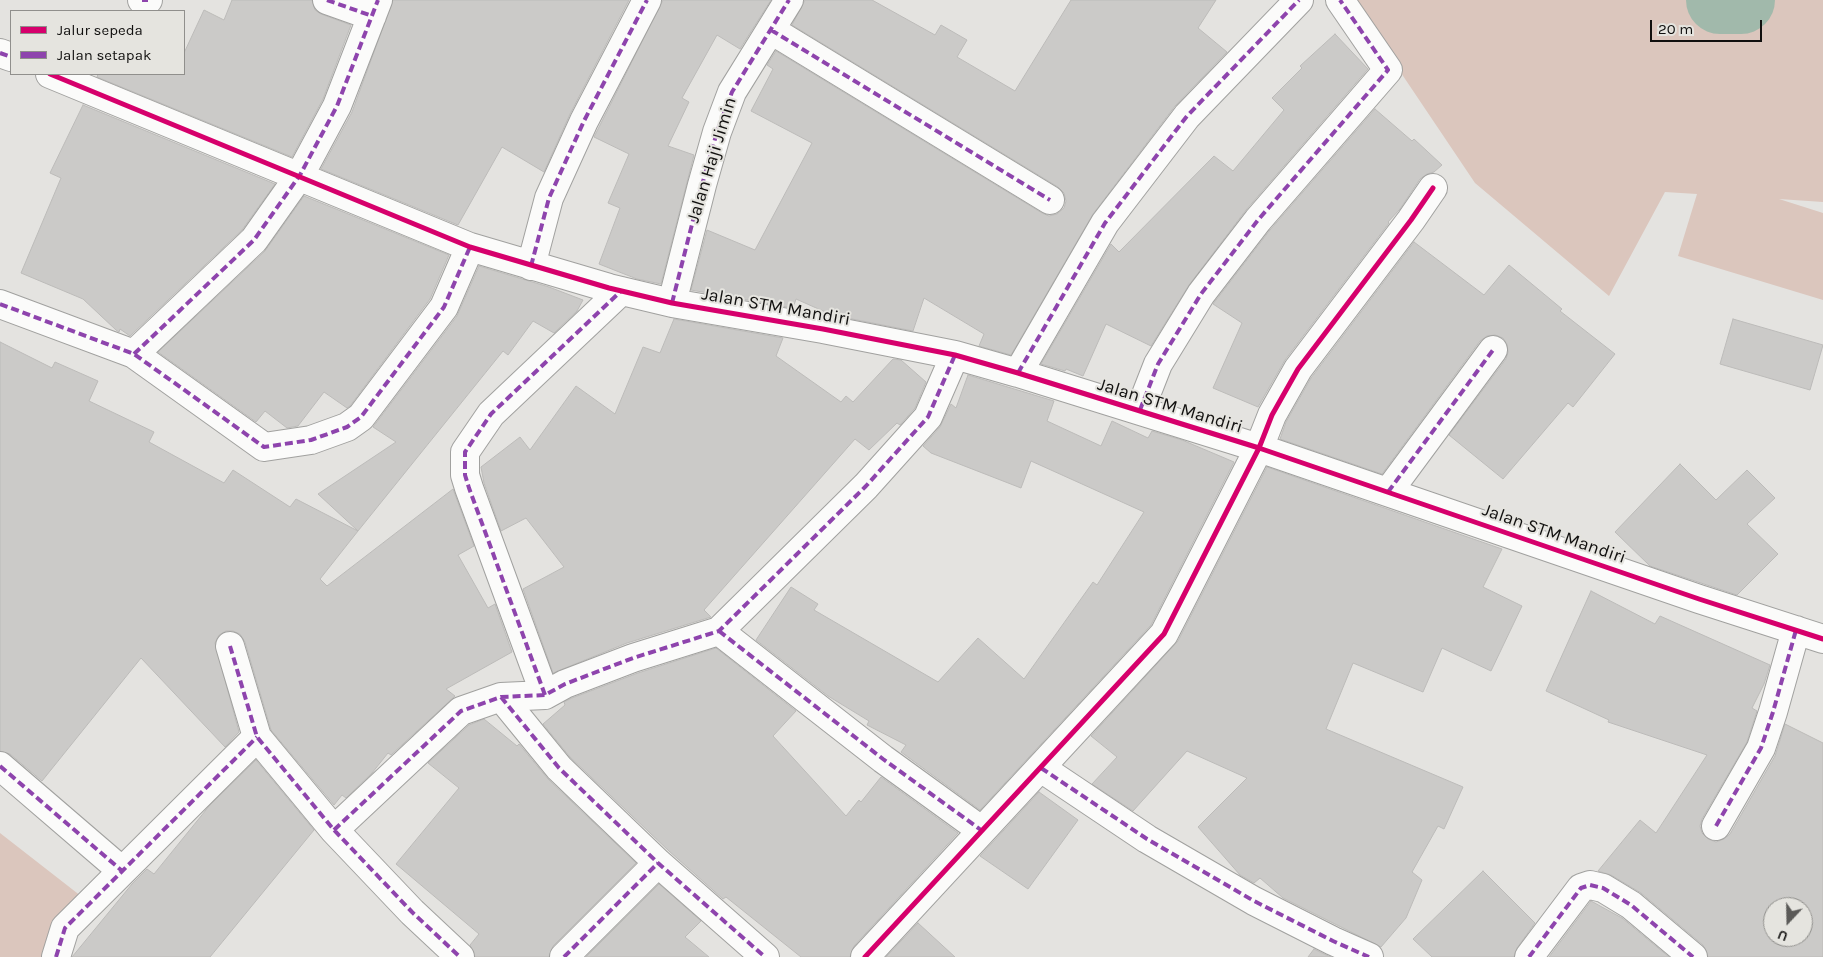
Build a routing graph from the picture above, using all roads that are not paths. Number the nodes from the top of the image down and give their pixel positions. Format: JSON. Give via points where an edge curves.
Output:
{"nodes":[{"id":1,"x":142,"y":0,"type":"edge"},
{"id":2,"x":148,"y":0,"type":"edge"},
{"id":3,"x":327,"y":0,"type":"edge"},
{"id":4,"x":647,"y":0,"type":"edge"},
{"id":5,"x":789,"y":0,"type":"edge"},
{"id":6,"x":1299,"y":0,"type":"edge"},
{"id":7,"x":1340,"y":0,"type":"edge"},
{"id":8,"x":375,"y":8,"type":"edge"},
{"id":9,"x":771,"y":30,"type":"junction"},
{"id":10,"x":52,"y":75,"type":"edge"},
{"id":11,"x":300,"y":175,"type":"junction"},
{"id":12,"x":1433,"y":188,"type":"dead end"},
{"id":13,"x":1050,"y":200,"type":"dead end"},
{"id":14,"x":470,"y":247,"type":"junction"},
{"id":15,"x":531,"y":266,"type":"junction"},
{"id":16,"x":615,"y":290,"type":"junction"},
{"id":17,"x":0,"y":304,"type":"edge"},
{"id":18,"x":672,"y":304,"type":"junction"},
{"id":19,"x":1494,"y":350,"type":"dead end"},
{"id":20,"x":134,"y":354,"type":"junction"},
{"id":21,"x":955,"y":355,"type":"junction"},
{"id":22,"x":1018,"y":373,"type":"junction"},
{"id":23,"x":1140,"y":410,"type":"junction"},
{"id":24,"x":1258,"y":448,"type":"junction"},
{"id":25,"x":1388,"y":492,"type":"junction"},
{"id":26,"x":1796,"y":630,"type":"junction"},
{"id":27,"x":719,"y":631,"type":"junction"},
{"id":28,"x":1823,"y":638,"type":"edge"},
{"id":29,"x":230,"y":646,"type":"dead end"},
{"id":30,"x":545,"y":695,"type":"junction"},
{"id":31,"x":501,"y":697,"type":"junction"},
{"id":32,"x":257,"y":737,"type":"junction"},
{"id":33,"x":0,"y":766,"type":"edge"},
{"id":34,"x":1041,"y":768,"type":"junction"},
{"id":35,"x":1716,"y":826,"type":"dead end"},
{"id":36,"x":334,"y":830,"type":"junction"},
{"id":37,"x":981,"y":830,"type":"junction"},
{"id":38,"x":658,"y":863,"type":"junction"},
{"id":39,"x":121,"y":870,"type":"junction"},
{"id":40,"x":56,"y":957,"type":"edge"},
{"id":41,"x":460,"y":957,"type":"edge"},
{"id":42,"x":564,"y":957,"type":"edge"},
{"id":43,"x":765,"y":957,"type":"edge"},
{"id":44,"x":864,"y":957,"type":"edge"},
{"id":45,"x":1369,"y":957,"type":"edge"},
{"id":46,"x":1529,"y":957,"type":"edge"},
{"id":47,"x":1693,"y":957,"type":"edge"}],
"edges":[{"from":1,"to":2,"type":"street"},
{"from":3,"to":8,"type":"street"},
{"from":4,"to":15,"type":"street","via":[[584,121],[549,198]]},
{"from":5,"to":9,"type":"street","name":"Jalan Haji Jimin"},
{"from":6,"to":22,"type":"street","via":[[1187,116],[1105,223]]},
{"from":7,"to":23,"type":"street","via":[[1388,70],[1258,220],[1201,294],[1158,364]]},
{"from":8,"to":11,"type":"street","via":[[337,106]]},
{"from":9,"to":13,"type":"street"},
{"from":9,"to":18,"type":"street","name":"Jalan Haji Jimin","via":[[732,92],[717,132]]},
{"from":10,"to":11,"type":"street","name":"Jalan STM Mandiri"},
{"from":11,"to":14,"type":"street","name":"Jalan STM Mandiri"},
{"from":11,"to":20,"type":"street","via":[[254,240]]},
{"from":12,"to":24,"type":"street","via":[[1298,369]]},
{"from":14,"to":15,"type":"street","name":"Jalan STM Mandiri"},
{"from":14,"to":20,"type":"street","via":[[444,306],[361,417],[347,427],[311,440],[264,446]]},
{"from":15,"to":16,"type":"street","name":"Jalan STM Mandiri"},
{"from":16,"to":18,"type":"street","name":"Jalan STM Mandiri"},
{"from":16,"to":30,"type":"street","via":[[490,414],[465,452],[467,482]]},
{"from":17,"to":20,"type":"street"},
{"from":18,"to":21,"type":"street","name":"Jalan STM Mandiri"},
{"from":19,"to":25,"type":"street"},
{"from":21,"to":22,"type":"street","name":"Jalan STM Mandiri"},
{"from":21,"to":27,"type":"street","via":[[928,417],[866,486]]},
{"from":22,"to":23,"type":"street","name":"Jalan STM Mandiri"},
{"from":23,"to":24,"type":"street","name":"Jalan STM Mandiri"},
{"from":24,"to":25,"type":"street","name":"Jalan STM Mandiri"},
{"from":24,"to":34,"type":"street","via":[[1164,634]]},
{"from":25,"to":26,"type":"street","name":"Jalan STM Mandiri"},
{"from":26,"to":28,"type":"street","name":"Jalan STM Mandiri"},
{"from":26,"to":35,"type":"street","via":[[1761,748]]},
{"from":27,"to":30,"type":"street","via":[[633,658]]},
{"from":27,"to":37,"type":"street","via":[[883,759]]},
{"from":29,"to":32,"type":"street"},
{"from":30,"to":31,"type":"street"},
{"from":31,"to":36,"type":"street","via":[[461,711]]},
{"from":31,"to":38,"type":"street","via":[[559,768]]},
{"from":32,"to":36,"type":"street"},
{"from":32,"to":39,"type":"street"},
{"from":33,"to":39,"type":"street"},
{"from":34,"to":37,"type":"street"},
{"from":34,"to":45,"type":"street","via":[[1147,839],[1254,901]]},
{"from":36,"to":41,"type":"street"},
{"from":37,"to":44,"type":"street"},
{"from":38,"to":42,"type":"street"},
{"from":38,"to":43,"type":"street"},
{"from":39,"to":40,"type":"street","via":[[65,928]]},
{"from":46,"to":47,"type":"street","via":[[1581,888],[1590,885],[1603,888],[1631,905]]}]}
